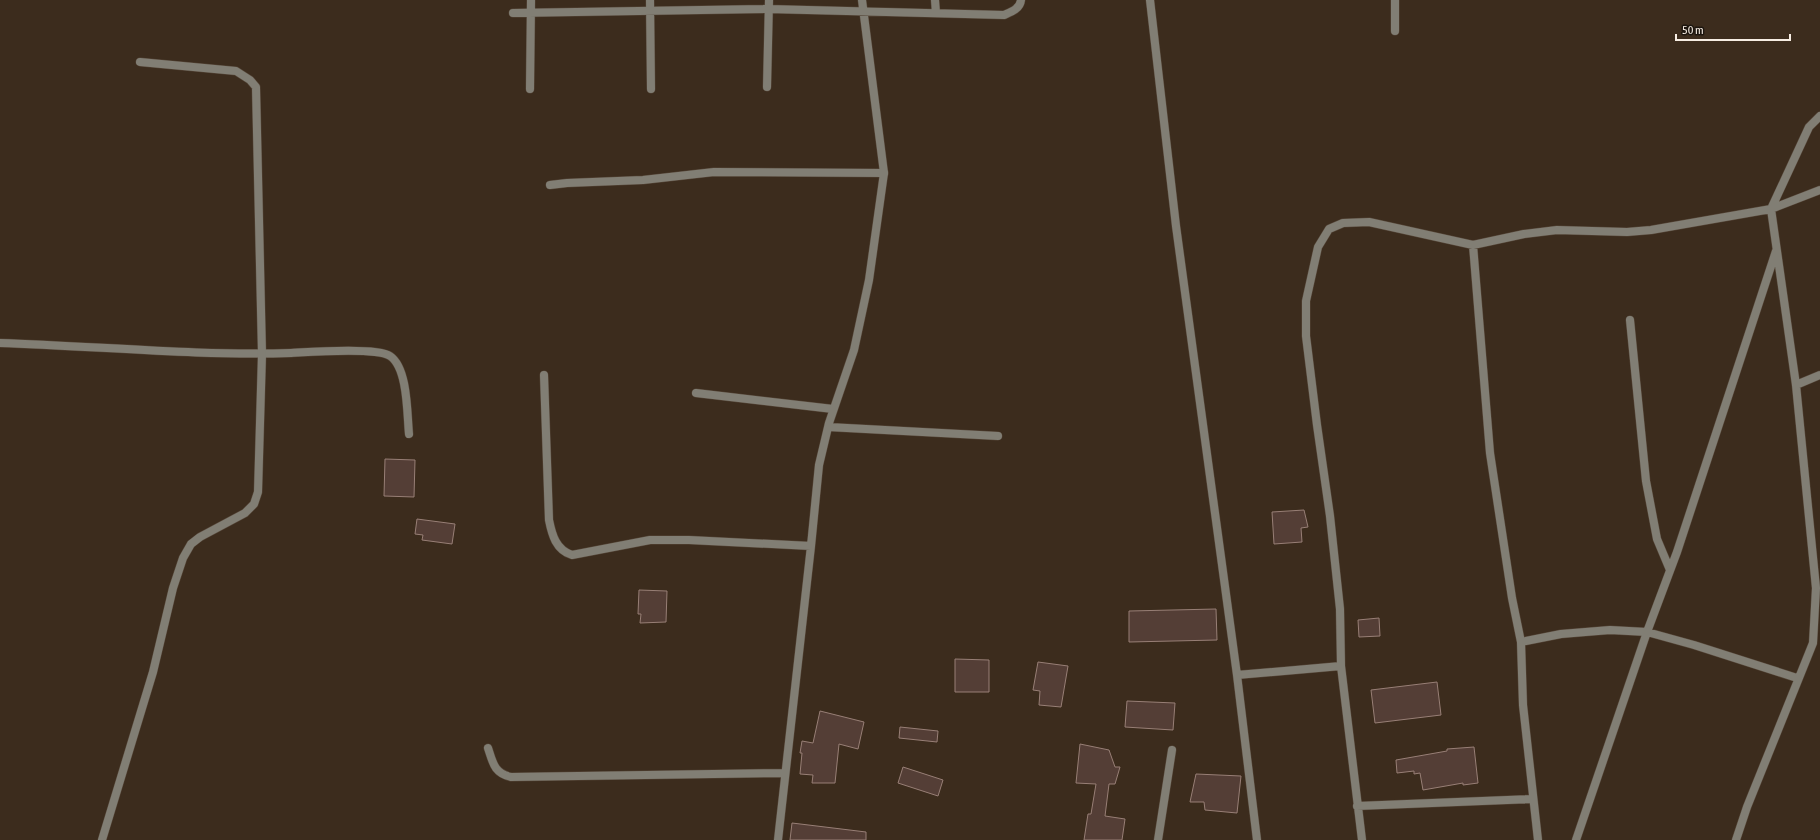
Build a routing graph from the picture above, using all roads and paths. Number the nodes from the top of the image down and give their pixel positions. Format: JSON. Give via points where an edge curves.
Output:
{"nodes":[{"id":1,"x":531,"y":0,"type":"edge"},
{"id":2,"x":650,"y":0,"type":"edge"},
{"id":3,"x":768,"y":0,"type":"edge"},
{"id":4,"x":862,"y":0,"type":"edge"},
{"id":5,"x":935,"y":0,"type":"edge"},
{"id":6,"x":1021,"y":0,"type":"edge"},
{"id":7,"x":1150,"y":0,"type":"edge"},
{"id":8,"x":1395,"y":0,"type":"edge"},
{"id":9,"x":768,"y":9,"type":"junction"},
{"id":10,"x":650,"y":10,"type":"junction"},
{"id":11,"x":862,"y":10,"type":"junction"},
{"id":12,"x":513,"y":13,"type":"dead end"},
{"id":13,"x":531,"y":13,"type":"junction"},
{"id":14,"x":936,"y":13,"type":"junction"},
{"id":15,"x":1395,"y":31,"type":"dead end"},
{"id":16,"x":140,"y":62,"type":"dead end"},
{"id":17,"x":767,"y":87,"type":"dead end"},
{"id":18,"x":651,"y":88,"type":"dead end"},
{"id":19,"x":530,"y":89,"type":"dead end"},
{"id":20,"x":1820,"y":116,"type":"edge"},
{"id":21,"x":884,"y":173,"type":"junction"},
{"id":22,"x":550,"y":186,"type":"dead end"},
{"id":23,"x":1820,"y":190,"type":"edge"},
{"id":24,"x":1771,"y":209,"type":"junction"},
{"id":25,"x":1473,"y":245,"type":"junction"},
{"id":26,"x":1776,"y":248,"type":"junction"},
{"id":27,"x":1630,"y":320,"type":"dead end"},
{"id":28,"x":0,"y":343,"type":"edge"},
{"id":29,"x":262,"y":354,"type":"junction"},
{"id":30,"x":544,"y":375,"type":"dead end"},
{"id":31,"x":1820,"y":375,"type":"edge"},
{"id":32,"x":1796,"y":385,"type":"junction"},
{"id":33,"x":696,"y":393,"type":"dead end"},
{"id":34,"x":833,"y":409,"type":"junction"},
{"id":35,"x":828,"y":427,"type":"junction"},
{"id":36,"x":409,"y":434,"type":"dead end"},
{"id":37,"x":998,"y":436,"type":"dead end"},
{"id":38,"x":811,"y":546,"type":"junction"},
{"id":39,"x":1670,"y":570,"type":"junction"},
{"id":40,"x":1647,"y":632,"type":"junction"},
{"id":41,"x":1521,"y":642,"type":"junction"},
{"id":42,"x":1341,"y":666,"type":"junction"},
{"id":43,"x":1237,"y":675,"type":"junction"},
{"id":44,"x":1797,"y":678,"type":"junction"},
{"id":45,"x":488,"y":748,"type":"dead end"},
{"id":46,"x":1172,"y":750,"type":"dead end"},
{"id":47,"x":785,"y":773,"type":"junction"},
{"id":48,"x":1533,"y":800,"type":"junction"},
{"id":49,"x":1357,"y":806,"type":"junction"},
{"id":50,"x":102,"y":840,"type":"edge"},
{"id":51,"x":778,"y":840,"type":"edge"},
{"id":52,"x":1158,"y":840,"type":"edge"},
{"id":53,"x":1257,"y":840,"type":"edge"},
{"id":54,"x":1362,"y":840,"type":"edge"},
{"id":55,"x":1538,"y":840,"type":"edge"},
{"id":56,"x":1576,"y":840,"type":"edge"},
{"id":57,"x":1736,"y":840,"type":"edge"}],
"edges":[{"from":1,"to":13,"type":"street"},
{"from":2,"to":10,"type":"street"},
{"from":3,"to":9,"type":"street"},
{"from":4,"to":11,"type":"street"},
{"from":5,"to":14,"type":"street"},
{"from":6,"to":14,"type":"street","via":[[1014,10],[1004,15]]},
{"from":7,"to":43,"type":"street","via":[[1176,226]]},
{"from":8,"to":15,"type":"street"},
{"from":9,"to":10,"type":"street"},
{"from":9,"to":11,"type":"street"},
{"from":9,"to":17,"type":"street"},
{"from":10,"to":13,"type":"street"},
{"from":10,"to":18,"type":"street"},
{"from":11,"to":14,"type":"street"},
{"from":11,"to":21,"type":"street"},
{"from":12,"to":13,"type":"street"},
{"from":13,"to":19,"type":"street"},
{"from":16,"to":29,"type":"street","via":[[236,71],[256,87]]},
{"from":20,"to":24,"type":"street","via":[[1809,127]]},
{"from":21,"to":22,"type":"street","via":[[714,172]]},
{"from":21,"to":34,"type":"street","via":[[869,280],[856,342]]},
{"from":23,"to":24,"type":"street"},
{"from":24,"to":25,"type":"street","via":[[1651,230],[1557,230]]},
{"from":24,"to":26,"type":"street"},
{"from":25,"to":41,"type":"street","via":[[1490,453]]},
{"from":25,"to":42,"type":"street","via":[[1369,222],[1343,223],[1330,229],[1318,247],[1306,301],[1306,336],[1340,609]]},
{"from":26,"to":32,"type":"street"},
{"from":26,"to":39,"type":"street"},
{"from":27,"to":39,"type":"street","via":[[1646,481],[1657,539]]},
{"from":28,"to":29,"type":"street"},
{"from":29,"to":36,"type":"street","via":[[349,351],[384,353],[395,361],[402,376]]},
{"from":29,"to":50,"type":"street","via":[[258,492],[254,504],[245,513],[200,537],[191,544],[183,558],[173,588],[153,672]]},
{"from":30,"to":38,"type":"street","via":[[549,520],[553,536],[565,553],[572,555],[650,540]]},
{"from":31,"to":32,"type":"street"},
{"from":32,"to":44,"type":"street","via":[[1816,588],[1813,643]]},
{"from":33,"to":34,"type":"street"},
{"from":34,"to":35,"type":"street"},
{"from":35,"to":37,"type":"street"},
{"from":35,"to":38,"type":"street","via":[[818,464]]},
{"from":38,"to":47,"type":"street"},
{"from":39,"to":40,"type":"street"},
{"from":40,"to":41,"type":"street","via":[[1610,630],[1562,634]]},
{"from":40,"to":44,"type":"street","via":[[1694,644]]},
{"from":40,"to":56,"type":"street"},
{"from":41,"to":48,"type":"street","via":[[1523,705]]},
{"from":42,"to":43,"type":"street"},
{"from":42,"to":49,"type":"street"},
{"from":43,"to":53,"type":"street"},
{"from":44,"to":57,"type":"street"},
{"from":45,"to":47,"type":"street","via":[[495,767],[502,775],[511,777]]},
{"from":46,"to":52,"type":"street"},
{"from":47,"to":51,"type":"street"},
{"from":48,"to":49,"type":"street"},
{"from":48,"to":55,"type":"street"},
{"from":49,"to":54,"type":"street"}]}
